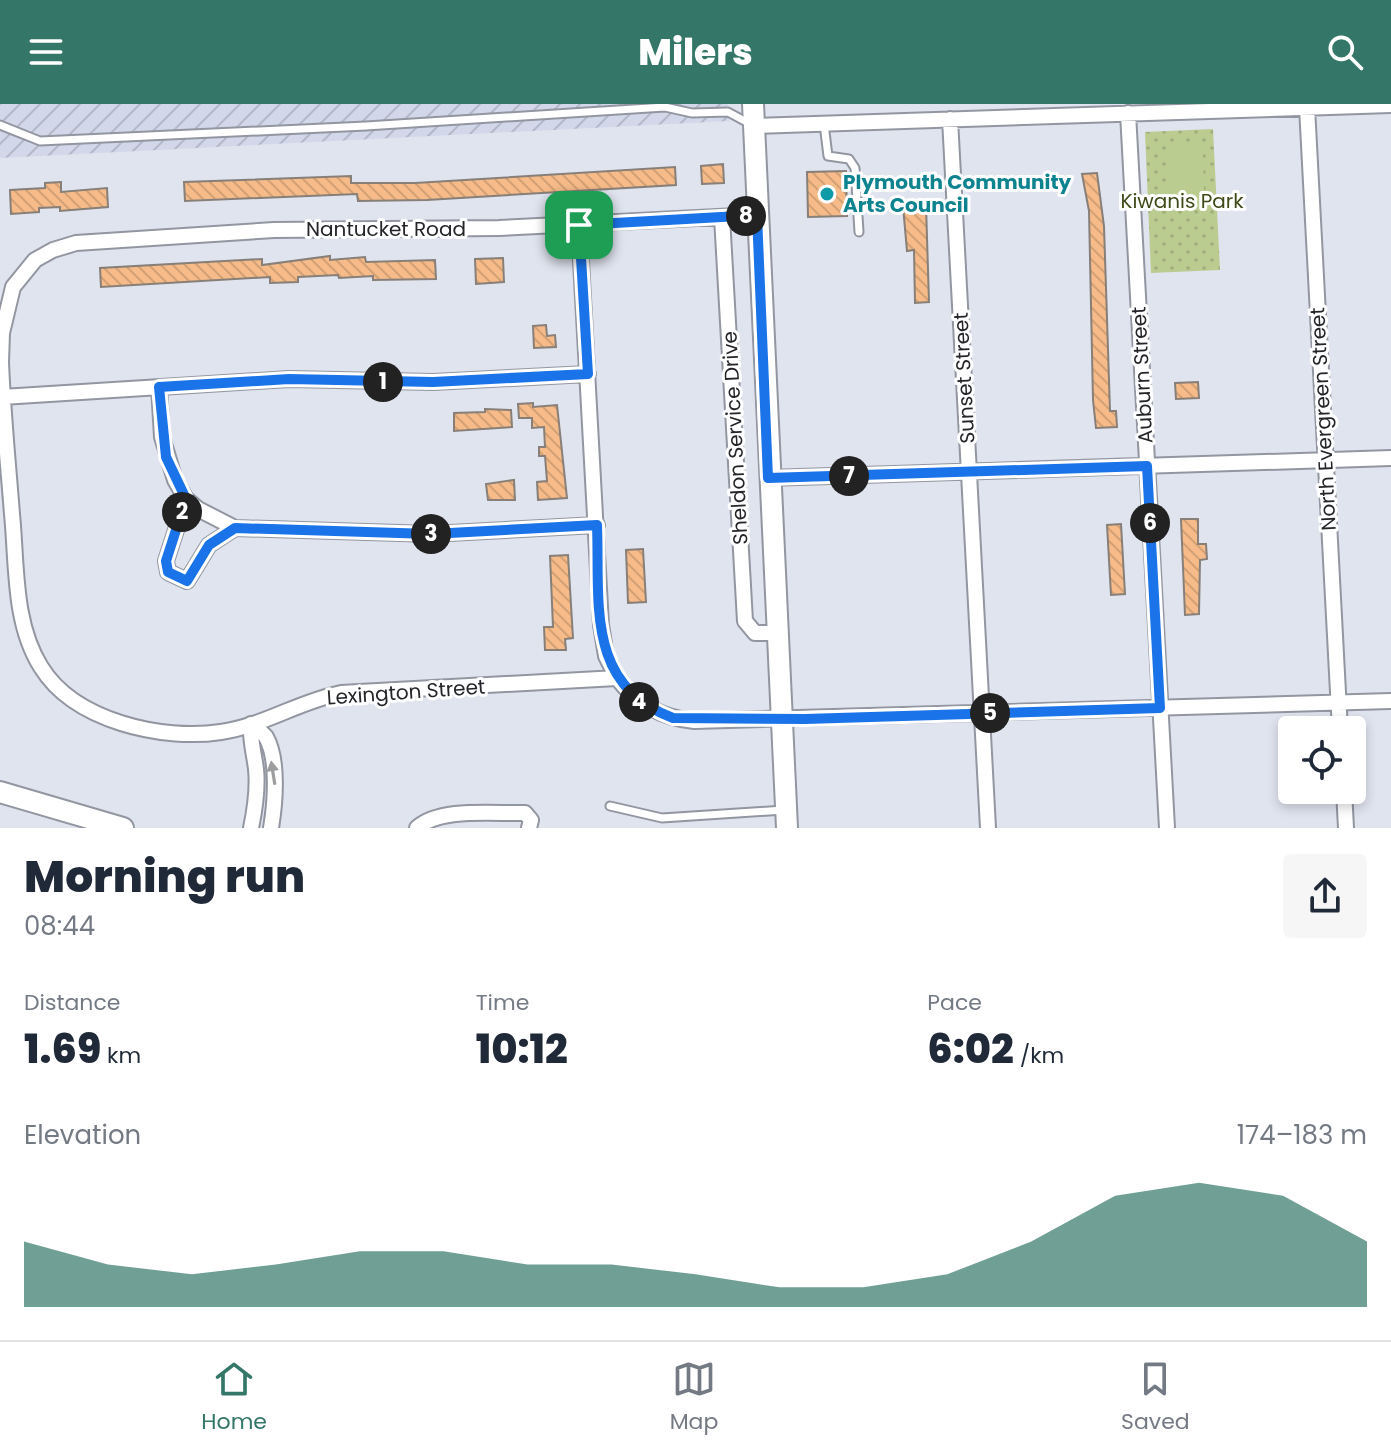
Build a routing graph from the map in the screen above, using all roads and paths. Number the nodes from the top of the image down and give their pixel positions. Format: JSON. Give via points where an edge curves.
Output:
{"nodes":[{"id":1,"x":753,"y":104,"type":"edge"},
{"id":2,"x":1391,"y":105,"type":"edge"},
{"id":3,"x":1257,"y":106,"type":"edge"},
{"id":4,"x":1307,"y":107,"type":"junction"},
{"id":5,"x":1128,"y":113,"type":"junction"},
{"id":6,"x":950,"y":119,"type":"junction"},
{"id":7,"x":824,"y":124,"type":"junction"},
{"id":8,"x":0,"y":125,"type":"edge"},
{"id":9,"x":754,"y":126,"type":"junction"},
{"id":10,"x":757,"y":215,"type":"junction"},
{"id":11,"x":722,"y":217,"type":"junction"},
{"id":12,"x":579,"y":225,"type":"junction"},
{"id":13,"x":859,"y":232,"type":"dead end"},
{"id":14,"x":588,"y":374,"type":"junction"},
{"id":15,"x":159,"y":387,"type":"junction"},
{"id":16,"x":2,"y":397,"type":"junction"},
{"id":17,"x":1391,"y":458,"type":"edge"},
{"id":18,"x":1325,"y":460,"type":"junction"},
{"id":19,"x":1147,"y":466,"type":"junction"},
{"id":20,"x":968,"y":471,"type":"junction"},
{"id":21,"x":768,"y":478,"type":"junction"},
{"id":22,"x":186,"y":499,"type":"junction"},
{"id":23,"x":597,"y":525,"type":"junction"},
{"id":24,"x":235,"y":528,"type":"junction"},
{"id":25,"x":777,"y":633,"type":"junction"},
{"id":26,"x":617,"y":678,"type":"junction"},
{"id":27,"x":1391,"y":701,"type":"edge"},
{"id":28,"x":1338,"y":703,"type":"junction"},
{"id":29,"x":1160,"y":708,"type":"junction"},
{"id":30,"x":981,"y":714,"type":"junction"},
{"id":31,"x":1339,"y":716,"type":"edge"},
{"id":32,"x":781,"y":718,"type":"junction"},
{"id":33,"x":251,"y":724,"type":"junction"},
{"id":34,"x":0,"y":792,"type":"edge"},
{"id":35,"x":1345,"y":804,"type":"edge"},
{"id":36,"x":610,"y":806,"type":"dead end"},
{"id":37,"x":787,"y":819,"type":"edge"},
{"id":38,"x":100,"y":825,"type":"edge"},
{"id":39,"x":123,"y":828,"type":"edge"},
{"id":40,"x":251,"y":828,"type":"edge"},
{"id":41,"x":271,"y":828,"type":"edge"},
{"id":42,"x":417,"y":828,"type":"edge"},
{"id":43,"x":529,"y":828,"type":"edge"},
{"id":44,"x":988,"y":828,"type":"edge"},
{"id":45,"x":1167,"y":828,"type":"edge"},
{"id":46,"x":1346,"y":828,"type":"edge"}],
"edges":[{"from":1,"to":9,"type":"main road"},
{"from":2,"to":4,"type":"street"},
{"from":3,"to":4,"type":"street"},
{"from":3,"to":5,"type":"street"},
{"from":4,"to":18,"type":"street","name":"North Evergreen Street"},
{"from":5,"to":6,"type":"street"},
{"from":5,"to":19,"type":"street","name":"Auburn Street"},
{"from":6,"to":7,"type":"street"},
{"from":6,"to":20,"type":"street","name":"Sunset Street"},
{"from":7,"to":9,"type":"street"},
{"from":7,"to":13,"type":"lane","via":[[828,156],[853,163]]},
{"from":8,"to":9,"type":"lane","via":[[40,141],[665,107],[728,112]]},
{"from":9,"to":10,"type":"main road"},
{"from":10,"to":11,"type":"street","name":"Nantucket Road"},
{"from":10,"to":21,"type":"main road"},
{"from":11,"to":12,"type":"street","name":"Nantucket Road"},
{"from":11,"to":25,"type":"street","name":"Sheldon Service Drive","via":[[745,621],[755,633]]},
{"from":12,"to":14,"type":"street"},
{"from":12,"to":16,"type":"street","name":"Nantucket Road","via":[[358,227],[103,240],[53,250],[23,272],[13,287],[2,333]]},
{"from":14,"to":15,"type":"street","via":[[433,382],[289,379]]},
{"from":14,"to":23,"type":"street"},
{"from":15,"to":16,"type":"street"},
{"from":15,"to":22,"type":"street","via":[[166,457]]},
{"from":16,"to":33,"type":"street","name":"Lexington Street","via":[[22,624],[41,668],[74,700],[116,722],[183,735]]},
{"from":17,"to":18,"type":"street"},
{"from":18,"to":19,"type":"street"},
{"from":18,"to":28,"type":"street","name":"North Evergreen Street"},
{"from":19,"to":20,"type":"street"},
{"from":19,"to":29,"type":"street","name":"Auburn Street"},
{"from":20,"to":21,"type":"street"},
{"from":20,"to":30,"type":"street","name":"Sunset Street"},
{"from":21,"to":25,"type":"main road"},
{"from":22,"to":24,"type":"street"},
{"from":22,"to":24,"type":"street","via":[[166,561],[176,579],[187,581],[209,545]]},
{"from":23,"to":24,"type":"street","via":[[431,534]]},
{"from":23,"to":26,"type":"street","via":[[601,625],[606,656]]},
{"from":25,"to":32,"type":"main road"},
{"from":26,"to":32,"type":"street","via":[[640,702],[673,718]]},
{"from":26,"to":33,"type":"street","name":"Lexington Street","via":[[341,693]]},
{"from":27,"to":28,"type":"street"},
{"from":28,"to":29,"type":"street"},
{"from":28,"to":31,"type":"street","name":"North Evergreen Street"},
{"from":29,"to":30,"type":"street"},
{"from":29,"to":45,"type":"street","name":"Auburn Street"},
{"from":30,"to":32,"type":"street"},
{"from":30,"to":44,"type":"street","name":"Sunset Street"},
{"from":32,"to":37,"type":"main road"},
{"from":33,"to":40,"type":"street","via":[[256,784]]},
{"from":41,"to":33,"type":"street","one_way":true,"via":[[273,770],[266,737]]},
{"from":34,"to":38,"type":"main road"},
{"from":35,"to":46,"type":"street"},
{"from":36,"to":37,"type":"lane","via":[[662,818]]},
{"from":38,"to":39,"type":"main road"},
{"from":42,"to":43,"type":"street","via":[[426,820],[460,815],[525,813]]}]}
